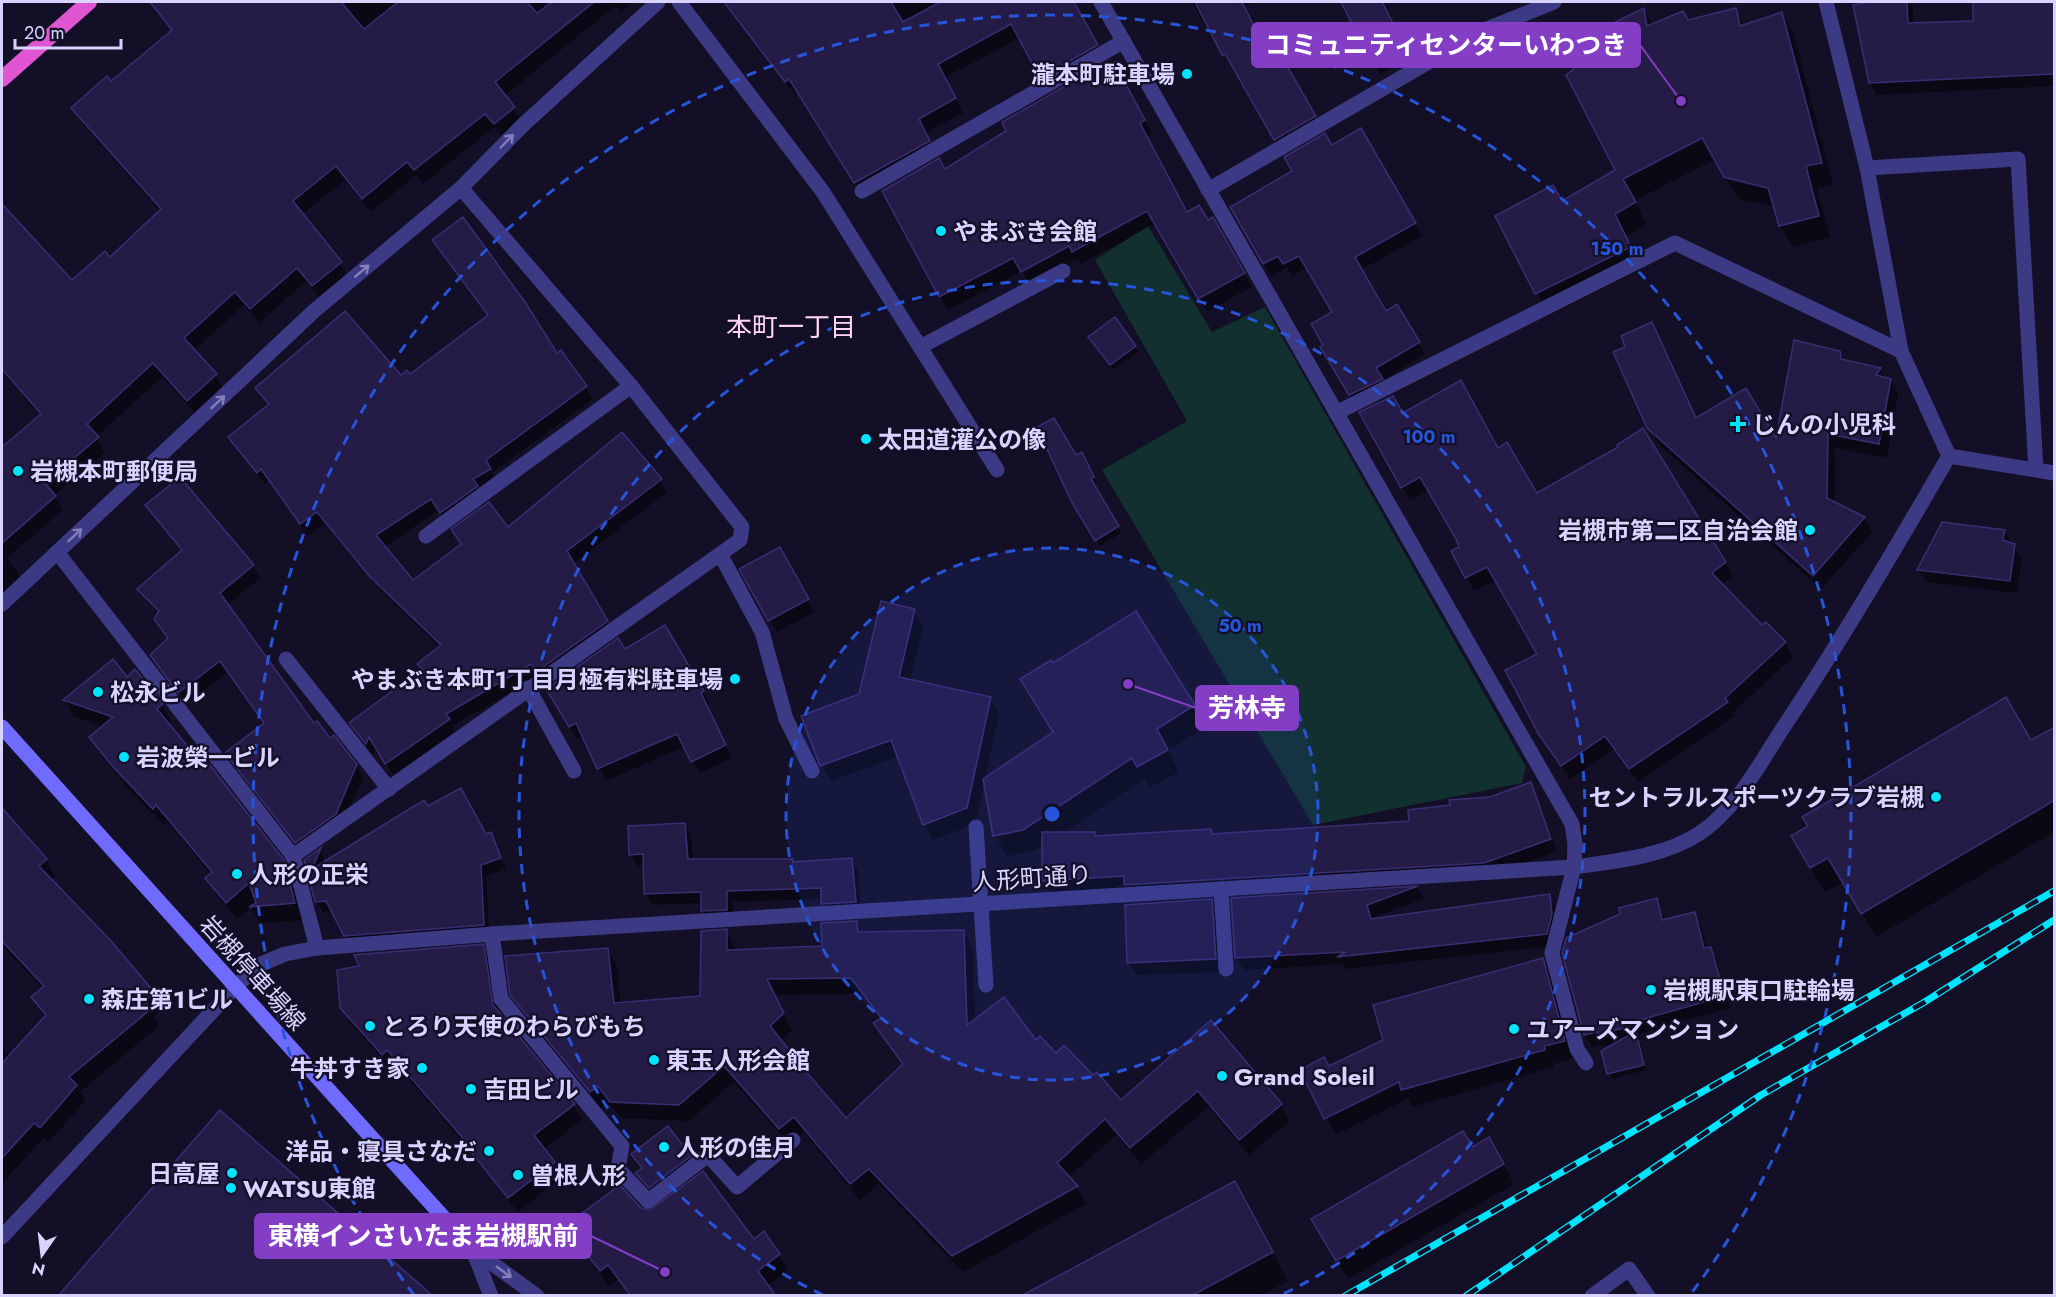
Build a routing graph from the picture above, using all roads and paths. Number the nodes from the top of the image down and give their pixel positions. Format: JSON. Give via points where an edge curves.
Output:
{"nodes":[{"id":1,"x":89,"y":2,"type":"edge"},
{"id":2,"x":658,"y":2,"type":"edge"},
{"id":3,"x":680,"y":2,"type":"edge"},
{"id":4,"x":1101,"y":2,"type":"edge"},
{"id":5,"x":1554,"y":2,"type":"edge"},
{"id":6,"x":1826,"y":2,"type":"edge"},
{"id":7,"x":1124,"y":41,"type":"junction"},
{"id":8,"x":2,"y":79,"type":"edge"},
{"id":9,"x":1867,"y":168,"type":"junction"},
{"id":10,"x":461,"y":188,"type":"junction"},
{"id":11,"x":1208,"y":190,"type":"junction"},
{"id":12,"x":862,"y":191,"type":"dead end"},
{"id":13,"x":1063,"y":271,"type":"dead end"},
{"id":14,"x":920,"y":347,"type":"junction"},
{"id":15,"x":1901,"y":351,"type":"junction"},
{"id":16,"x":631,"y":386,"type":"junction"},
{"id":17,"x":1336,"y":413,"type":"junction"},
{"id":18,"x":1949,"y":456,"type":"junction"},
{"id":19,"x":997,"y":470,"type":"dead end"},
{"id":20,"x":2036,"y":470,"type":"junction"},
{"id":21,"x":2055,"y":472,"type":"edge"},
{"id":22,"x":426,"y":536,"type":"dead end"},
{"id":23,"x":57,"y":552,"type":"junction"},
{"id":24,"x":720,"y":554,"type":"junction"},
{"id":25,"x":2,"y":604,"type":"edge"},
{"id":26,"x":286,"y":660,"type":"dead end"},
{"id":27,"x":528,"y":688,"type":"junction"},
{"id":28,"x":2,"y":727,"type":"edge"},
{"id":29,"x":574,"y":771,"type":"dead end"},
{"id":30,"x":812,"y":771,"type":"dead end"},
{"id":31,"x":389,"y":789,"type":"junction"},
{"id":32,"x":976,"y":827,"type":"dead end"},
{"id":33,"x":293,"y":856,"type":"junction"},
{"id":34,"x":1574,"y":867,"type":"junction"},
{"id":35,"x":1221,"y":888,"type":"junction"},
{"id":36,"x":981,"y":904,"type":"junction"},
{"id":37,"x":492,"y":934,"type":"junction"},
{"id":38,"x":317,"y":948,"type":"junction"},
{"id":39,"x":1226,"y":969,"type":"dead end"},
{"id":40,"x":986,"y":985,"type":"dead end"},
{"id":41,"x":235,"y":987,"type":"junction"},
{"id":42,"x":1586,"y":1063,"type":"dead end"},
{"id":43,"x":793,"y":1140,"type":"dead end"},
{"id":44,"x":2,"y":1237,"type":"edge"},
{"id":45,"x":471,"y":1248,"type":"junction"},
{"id":46,"x":491,"y":1296,"type":"edge"},
{"id":47,"x":537,"y":1296,"type":"edge"},
{"id":48,"x":1592,"y":1296,"type":"edge"},
{"id":49,"x":1648,"y":1296,"type":"edge"}],
"edges":[{"from":1,"to":8,"type":"highway"},
{"from":10,"to":2,"type":"street","one_way":true,"via":[[523,124]]},
{"from":3,"to":14,"type":"street","via":[[823,192]]},
{"from":4,"to":7,"type":"street"},
{"from":5,"to":11,"type":"street","via":[[1482,31]]},
{"from":6,"to":9,"type":"street"},
{"from":7,"to":11,"type":"street"},
{"from":7,"to":12,"type":"street"},
{"from":9,"to":15,"type":"street"},
{"from":9,"to":20,"type":"street","via":[[2018,159]]},
{"from":10,"to":16,"type":"street"},
{"from":23,"to":10,"type":"street","one_way":true,"via":[[314,311]]},
{"from":11,"to":17,"type":"street"},
{"from":13,"to":14,"type":"street"},
{"from":14,"to":19,"type":"street"},
{"from":15,"to":17,"type":"street","via":[[1675,243]]},
{"from":15,"to":18,"type":"street"},
{"from":16,"to":22,"type":"street"},
{"from":16,"to":24,"type":"street","via":[[742,527],[740,540]]},
{"from":17,"to":34,"type":"street","via":[[1572,824]]},
{"from":18,"to":20,"type":"street"},
{"from":18,"to":34,"type":"street","name":"人形町通り","via":[[1842,639],[1725,809],[1700,833],[1675,844],[1633,858]]},
{"from":20,"to":21,"type":"street"},
{"from":23,"to":25,"type":"street"},
{"from":23,"to":33,"type":"street"},
{"from":24,"to":27,"type":"street"},
{"from":24,"to":30,"type":"street","via":[[762,632],[786,719]]},
{"from":26,"to":31,"type":"street"},
{"from":27,"to":29,"type":"street"},
{"from":27,"to":31,"type":"street"},
{"from":28,"to":41,"type":"main road","name":"岩槻停車場線"},
{"from":31,"to":33,"type":"street"},
{"from":32,"to":36,"type":"street"},
{"from":33,"to":38,"type":"street"},
{"from":34,"to":35,"type":"street","name":"人形町通り"},
{"from":34,"to":42,"type":"street","via":[[1552,953],[1577,1049]]},
{"from":35,"to":36,"type":"street","name":"人形町通り"},
{"from":35,"to":39,"type":"street"},
{"from":36,"to":37,"type":"street","name":"人形町通り"},
{"from":36,"to":40,"type":"street"},
{"from":37,"to":38,"type":"street","name":"人形町通り"},
{"from":37,"to":43,"type":"street","via":[[501,999],[622,1146],[618,1170],[648,1201],[708,1155],[737,1187]]},
{"from":38,"to":41,"type":"street","name":"人形町通り","via":[[285,954],[259,965]]},
{"from":41,"to":44,"type":"street","name":"人形町通り"},
{"from":41,"to":45,"type":"main road","name":"岩槻停車場線"},
{"from":45,"to":46,"type":"street"},
{"from":45,"to":47,"type":"street","one_way":true},
{"from":48,"to":49,"type":"street","via":[[1629,1269]]}]}
